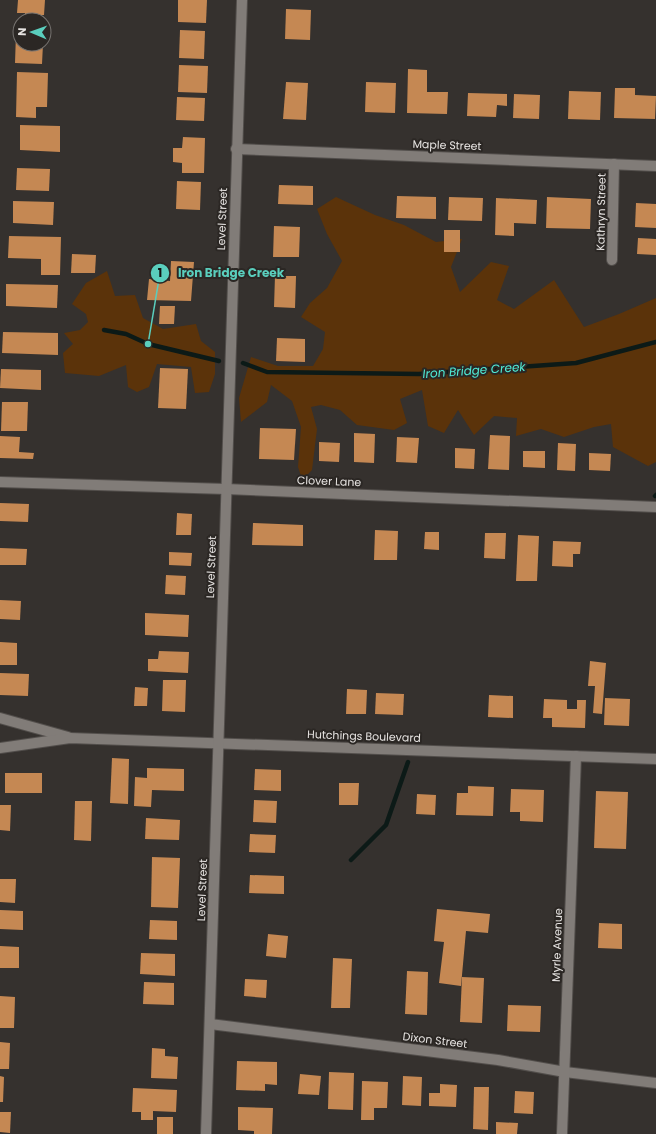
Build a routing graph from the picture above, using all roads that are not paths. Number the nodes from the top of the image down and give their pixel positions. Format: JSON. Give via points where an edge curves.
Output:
{"nodes":[{"id":1,"x":242,"y":0,"type":"edge"},
{"id":2,"x":236,"y":149,"type":"junction"},
{"id":3,"x":614,"y":164,"type":"junction"},
{"id":4,"x":656,"y":166,"type":"edge"},
{"id":5,"x":612,"y":260,"type":"dead end"},
{"id":6,"x":0,"y":482,"type":"edge"},
{"id":7,"x":226,"y":489,"type":"junction"},
{"id":8,"x":656,"y":508,"type":"edge"},
{"id":9,"x":0,"y":718,"type":"edge"},
{"id":10,"x":70,"y":738,"type":"junction"},
{"id":11,"x":218,"y":742,"type":"junction"},
{"id":12,"x":0,"y":748,"type":"edge"},
{"id":13,"x":576,"y":756,"type":"junction"},
{"id":14,"x":656,"y":759,"type":"edge"},
{"id":15,"x":210,"y":1024,"type":"junction"},
{"id":16,"x":565,"y":1072,"type":"junction"},
{"id":17,"x":656,"y":1082,"type":"edge"},
{"id":18,"x":206,"y":1134,"type":"edge"},
{"id":19,"x":562,"y":1134,"type":"edge"}],
"edges":[{"from":1,"to":2,"type":"street","name":"Level Street"},
{"from":2,"to":3,"type":"street","name":"Maple Street"},
{"from":2,"to":7,"type":"street","name":"Level Street"},
{"from":3,"to":4,"type":"street","name":"Maple Street"},
{"from":3,"to":5,"type":"street","name":"Kathryn Street"},
{"from":6,"to":7,"type":"street","name":"Clover Lane"},
{"from":7,"to":8,"type":"street","name":"Clover Lane"},
{"from":7,"to":11,"type":"street","name":"Level Street"},
{"from":9,"to":10,"type":"street","name":"Hutchings Boulevard"},
{"from":10,"to":11,"type":"street","name":"Hutchings Boulevard"},
{"from":10,"to":12,"type":"street","name":"Hutchings Boulevard"},
{"from":11,"to":13,"type":"street","name":"Hutchings Boulevard"},
{"from":11,"to":15,"type":"street","name":"Level Street"},
{"from":13,"to":14,"type":"street","name":"Hutchings Boulevard"},
{"from":13,"to":16,"type":"street","name":"Myrle Avenue"},
{"from":15,"to":16,"type":"street","name":"Dixon Street","via":[[498,1060]]},
{"from":15,"to":18,"type":"street","name":"Level Street"},
{"from":16,"to":17,"type":"street","name":"Dixon Street"},
{"from":16,"to":19,"type":"street","name":"Myrle Avenue"}]}
